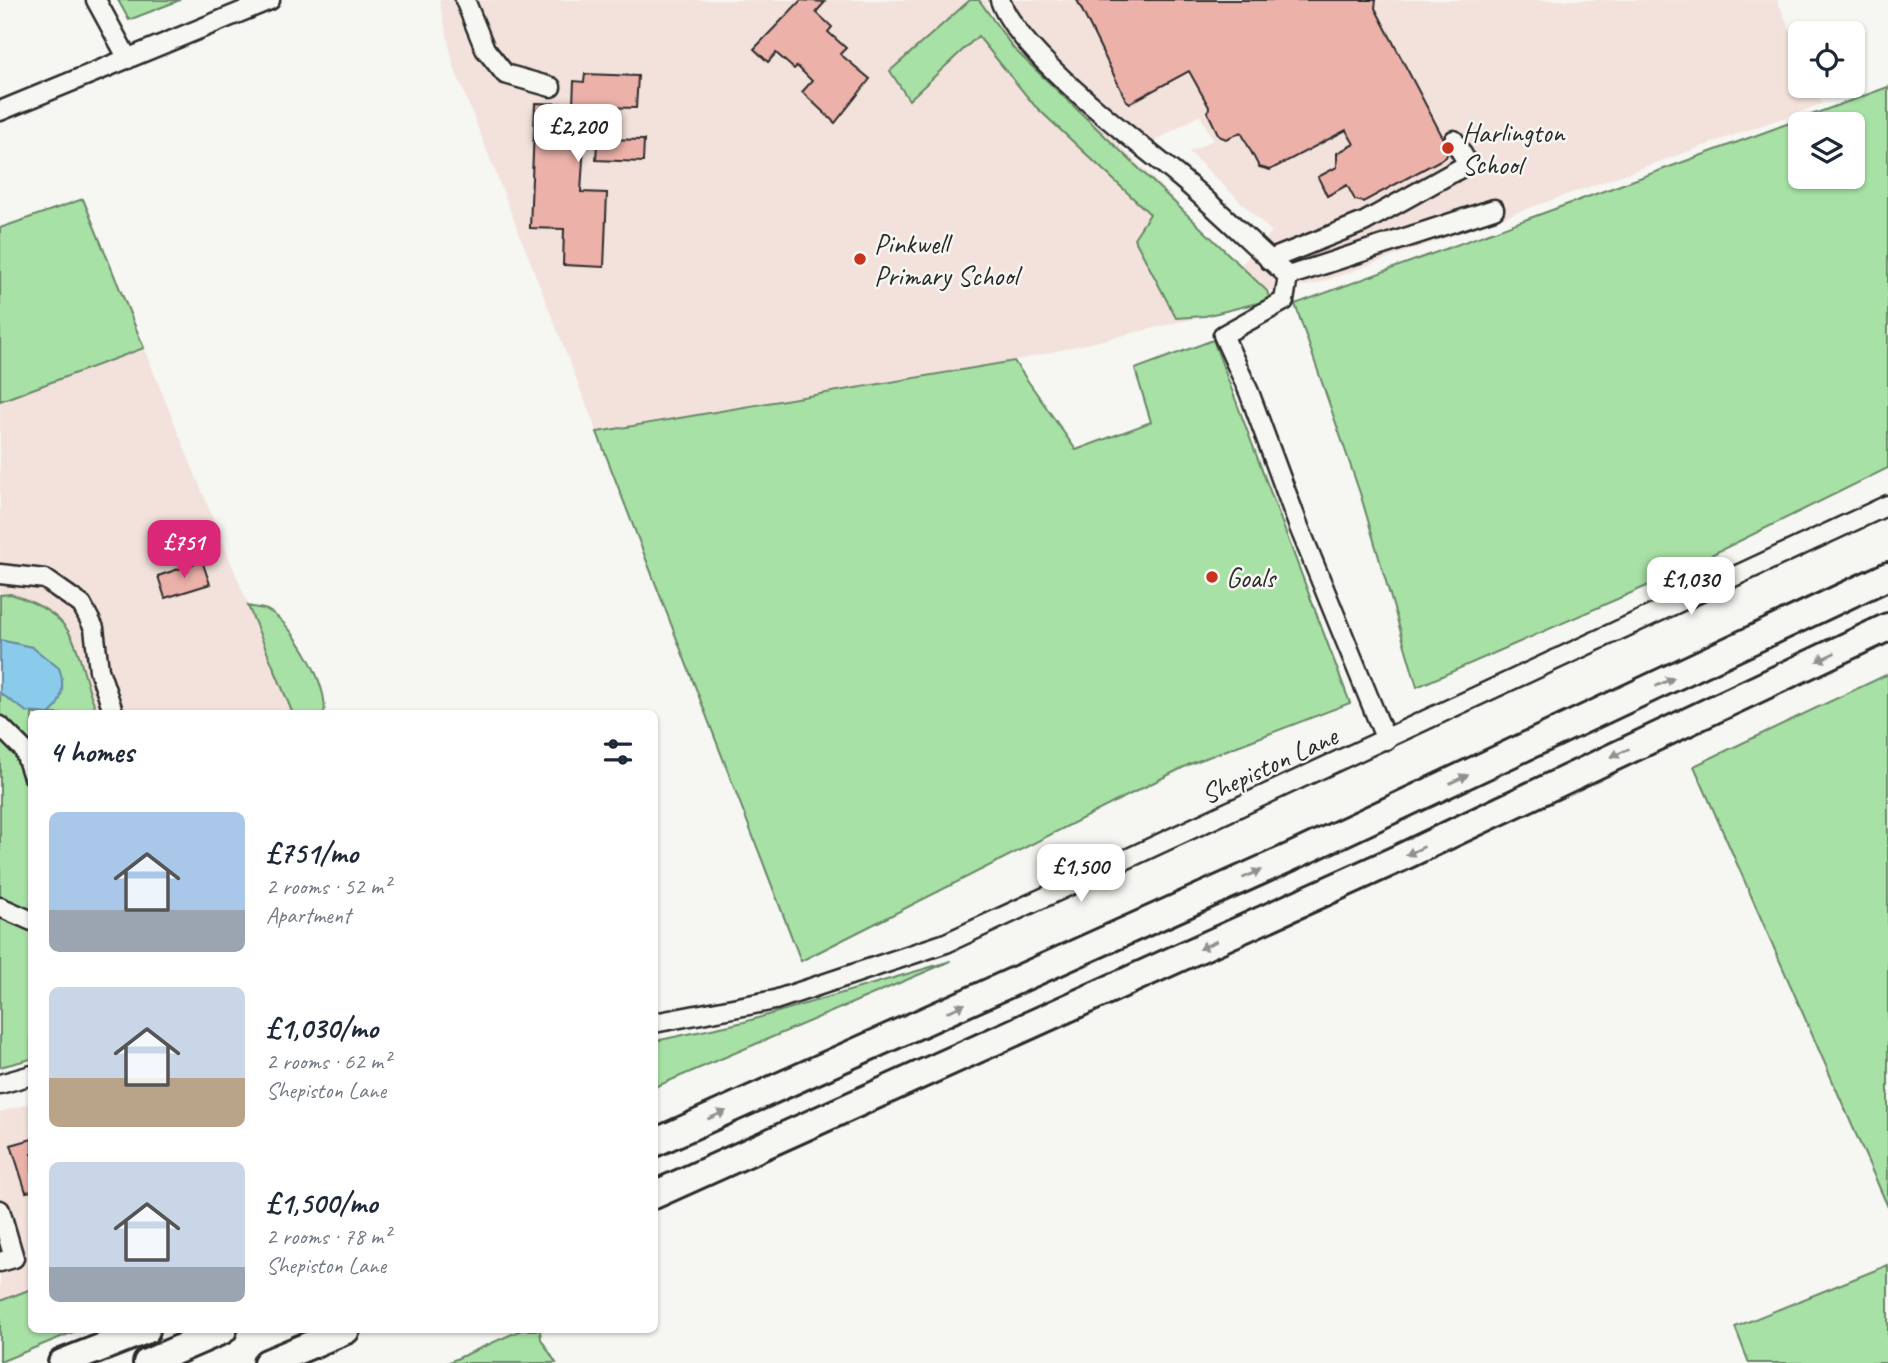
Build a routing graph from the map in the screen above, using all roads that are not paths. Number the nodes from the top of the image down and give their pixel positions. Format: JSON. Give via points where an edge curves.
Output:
{"nodes":[{"id":1,"x":96,"y":0,"type":"edge"},
{"id":2,"x":270,"y":0,"type":"edge"},
{"id":3,"x":465,"y":0,"type":"edge"},
{"id":4,"x":1000,"y":0,"type":"edge"},
{"id":5,"x":128,"y":58,"type":"junction"},
{"id":6,"x":551,"y":88,"type":"dead end"},
{"id":7,"x":0,"y":111,"type":"edge"},
{"id":8,"x":1454,"y":139,"type":"dead end"},
{"id":9,"x":1494,"y":209,"type":"dead end"},
{"id":10,"x":1269,"y":260,"type":"junction"},
{"id":11,"x":1288,"y":276,"type":"junction"},
{"id":12,"x":1888,"y":505,"type":"edge"},
{"id":13,"x":0,"y":575,"type":"edge"},
{"id":14,"x":1888,"y":576,"type":"edge"},
{"id":15,"x":1888,"y":627,"type":"edge"},
{"id":16,"x":113,"y":710,"type":"edge"},
{"id":17,"x":0,"y":726,"type":"edge"},
{"id":18,"x":1386,"y":740,"type":"junction"},
{"id":19,"x":28,"y":762,"type":"edge"},
{"id":20,"x":0,"y":906,"type":"edge"},
{"id":21,"x":28,"y":915,"type":"edge"},
{"id":22,"x":658,"y":1022,"type":"edge"},
{"id":23,"x":28,"y":1076,"type":"edge"},
{"id":24,"x":0,"y":1084,"type":"edge"},
{"id":25,"x":658,"y":1141,"type":"edge"},
{"id":26,"x":658,"y":1193,"type":"edge"},
{"id":27,"x":0,"y":1210,"type":"edge"},
{"id":28,"x":0,"y":1262,"type":"edge"},
{"id":29,"x":138,"y":1333,"type":"edge"},
{"id":30,"x":216,"y":1333,"type":"edge"},
{"id":31,"x":335,"y":1334,"type":"edge"},
{"id":32,"x":62,"y":1363,"type":"edge"},
{"id":33,"x":146,"y":1363,"type":"edge"},
{"id":34,"x":267,"y":1363,"type":"edge"},
{"id":35,"x":285,"y":1363,"type":"edge"}],
"edges":[{"from":1,"to":5,"type":"street"},
{"from":2,"to":5,"type":"street"},
{"from":3,"to":6,"type":"street","via":[[485,49],[505,74]]},
{"from":4,"to":10,"type":"street","via":[[1005,15],[1027,41],[1130,139],[1178,175]]},
{"from":5,"to":7,"type":"street"},
{"from":8,"to":10,"type":"street","via":[[1468,164],[1364,222]]},
{"from":9,"to":11,"type":"street"},
{"from":10,"to":11,"type":"street"},
{"from":11,"to":18,"type":"street","via":[[1284,301],[1223,335]]},
{"from":12,"to":18,"type":"street","name":"Shepiston Lane"},
{"from":13,"to":16,"type":"street","via":[[45,579],[82,605],[94,628],[99,670]]},
{"from":25,"to":14,"type":"highway","one_way":true,"via":[[1318,844]]},
{"from":15,"to":26,"type":"highway","one_way":true,"via":[[1387,863]]},
{"from":17,"to":19,"type":"street","via":[[24,750]]},
{"from":18,"to":22,"type":"street","name":"Shepiston Lane","via":[[946,943],[775,1000]]},
{"from":20,"to":21,"type":"street"},
{"from":23,"to":24,"type":"street"},
{"from":27,"to":28,"type":"street","via":[[14,1258]]},
{"from":29,"to":32,"type":"highway"},
{"from":30,"to":33,"type":"highway"},
{"from":31,"to":34,"type":"highway"},
{"from":31,"to":35,"type":"highway"}]}
